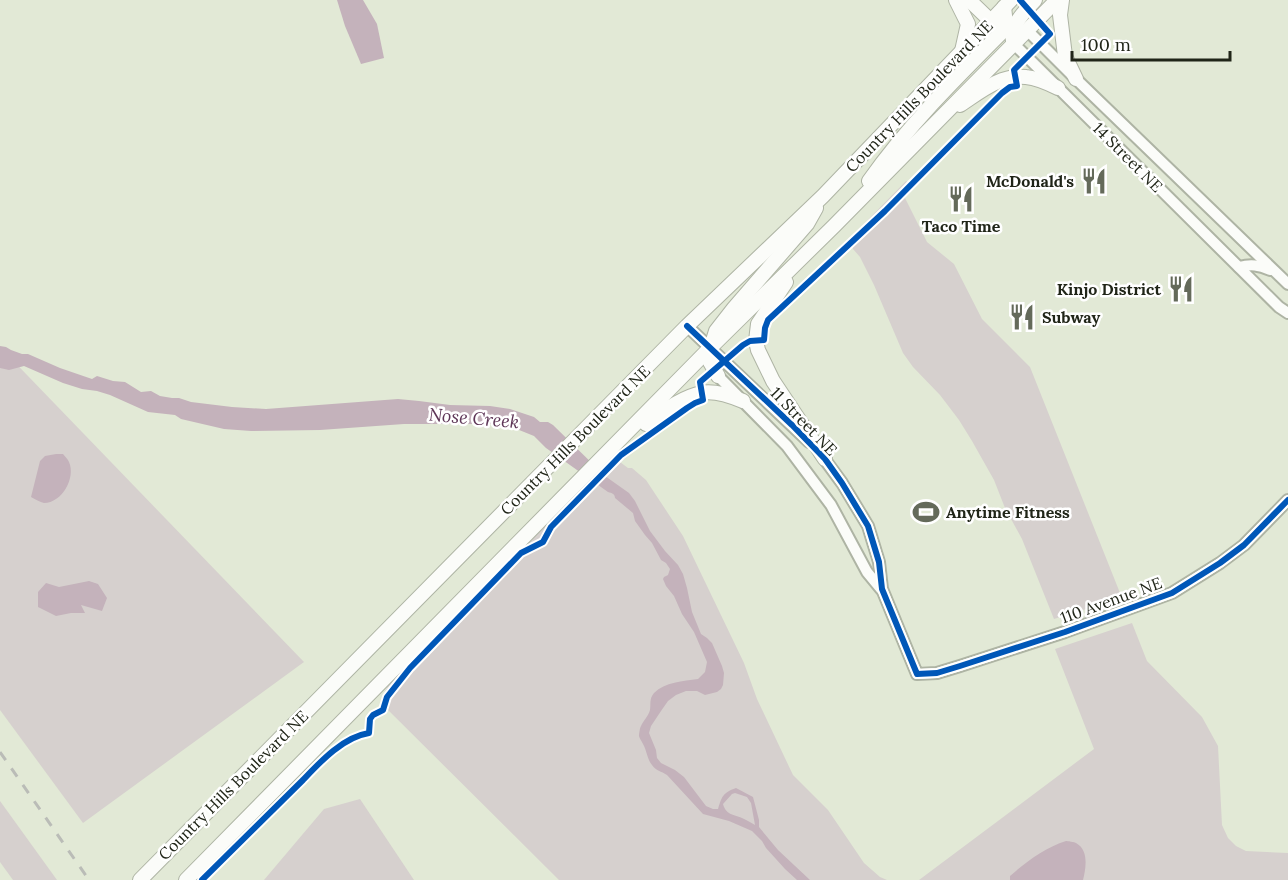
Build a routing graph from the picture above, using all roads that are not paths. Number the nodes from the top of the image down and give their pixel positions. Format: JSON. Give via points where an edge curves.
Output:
{"nodes":[{"id":1,"x":956,"y":0,"type":"edge"},
{"id":2,"x":969,"y":0,"type":"edge"},
{"id":3,"x":1035,"y":0,"type":"edge"},
{"id":4,"x":1057,"y":0,"type":"edge"},
{"id":5,"x":1062,"y":0,"type":"edge"},
{"id":6,"x":1004,"y":2,"type":"edge"},
{"id":7,"x":991,"y":21,"type":"junction"},
{"id":8,"x":1022,"y":26,"type":"junction"},
{"id":9,"x":1002,"y":32,"type":"junction"},
{"id":10,"x":1013,"y":43,"type":"junction"},
{"id":11,"x":962,"y":52,"type":"junction"},
{"id":12,"x":1076,"y":79,"type":"junction"},
{"id":13,"x":1058,"y":88,"type":"junction"},
{"id":14,"x":941,"y":117,"type":"junction"},
{"id":15,"x":823,"y":196,"type":"junction"},
{"id":16,"x":847,"y":212,"type":"junction"},
{"id":17,"x":799,"y":261,"type":"junction"},
{"id":18,"x":1239,"y":267,"type":"junction"},
{"id":19,"x":1276,"y":272,"type":"junction"},
{"id":20,"x":1288,"y":284,"type":"edge"},
{"id":21,"x":1288,"y":313,"type":"edge"},
{"id":22,"x":687,"y":326,"type":"junction"},
{"id":23,"x":711,"y":347,"type":"junction"},
{"id":24,"x":718,"y":376,"type":"joint"},
{"id":25,"x":743,"y":401,"type":"junction"},
{"id":26,"x":615,"y":446,"type":"junction"},
{"id":27,"x":825,"y":459,"type":"junction"},
{"id":28,"x":1288,"y":500,"type":"edge"},
{"id":29,"x":882,"y":589,"type":"junction"},
{"id":30,"x":140,"y":880,"type":"edge"},
{"id":31,"x":186,"y":880,"type":"edge"}],
"edges":[{"from":1,"to":11,"type":"main road","via":[[968,24]]},
{"from":2,"to":7,"type":"main road","name":"14 Street NE"},
{"from":3,"to":8,"type":"main road"},
{"from":4,"to":8,"type":"main road","name":"Country Hills Boulevard NE"},
{"from":5,"to":12,"type":"main road","via":[[1065,56]]},
{"from":6,"to":7,"type":"main road","name":"Country Hills Boulevard NE"},
{"from":6,"to":8,"type":"main road","name":"14 Street NE"},
{"from":6,"to":9,"type":"main road","via":[[1006,24]]},
{"from":7,"to":9,"type":"main road","name":"14 Street NE"},
{"from":7,"to":11,"type":"main road","name":"Country Hills Boulevard NE"},
{"from":8,"to":10,"type":"main road","name":"Country Hills Boulevard NE"},
{"from":8,"to":12,"type":"street","name":"14 Street NE"},
{"from":9,"to":10,"type":"main road","name":"14 Street NE"},
{"from":9,"to":16,"type":"main road","via":[[885,158]]},
{"from":10,"to":13,"type":"street","name":"14 Street NE"},
{"from":10,"to":14,"type":"main road","name":"Country Hills Boulevard NE"},
{"from":11,"to":15,"type":"main road","name":"Country Hills Boulevard NE"},
{"from":12,"to":19,"type":"street","name":"14 Street NE"},
{"from":13,"to":14,"type":"main road","via":[[1025,76],[998,81]]},
{"from":13,"to":18,"type":"street","name":"14 Street NE"},
{"from":14,"to":16,"type":"main road","name":"Country Hills Boulevard NE"},
{"from":15,"to":22,"type":"main road","name":"Country Hills Boulevard NE"},
{"from":15,"to":23,"type":"main road","via":[[807,224],[716,331]]},
{"from":16,"to":17,"type":"main road","name":"Country Hills Boulevard NE"},
{"from":17,"to":23,"type":"main road","name":"Country Hills Boulevard NE"},
{"from":17,"to":27,"type":"main road","via":[[758,324],[756,340],[773,381]]},
{"from":18,"to":19,"type":"street","via":[[1260,265]]},
{"from":18,"to":21,"type":"street","name":"14 Street NE"},
{"from":19,"to":20,"type":"street","name":"14 Street NE"},
{"from":22,"to":23,"type":"street","name":"11 Street NE"},
{"from":22,"to":30,"type":"main road","name":"Country Hills Boulevard NE"},
{"from":23,"to":24,"type":"main road","via":[[710,362]]},
{"from":23,"to":26,"type":"main road","name":"Country Hills Boulevard NE"},
{"from":23,"to":27,"type":"street","name":"11 Street NE"},
{"from":24,"to":25,"type":"street","name":"11 Street NE"},
{"from":25,"to":26,"type":"main road","via":[[702,393],[656,417]]},
{"from":25,"to":29,"type":"street","name":"11 Street NE","via":[[787,446],[831,504],[867,572]]},
{"from":26,"to":31,"type":"main road","name":"Country Hills Boulevard NE"},
{"from":27,"to":29,"type":"street","name":"11 Street NE","via":[[868,526]]},
{"from":28,"to":29,"type":"street","name":"110 Avenue NE","via":[[1244,544],[1172,593],[937,673],[917,674]]}]}
